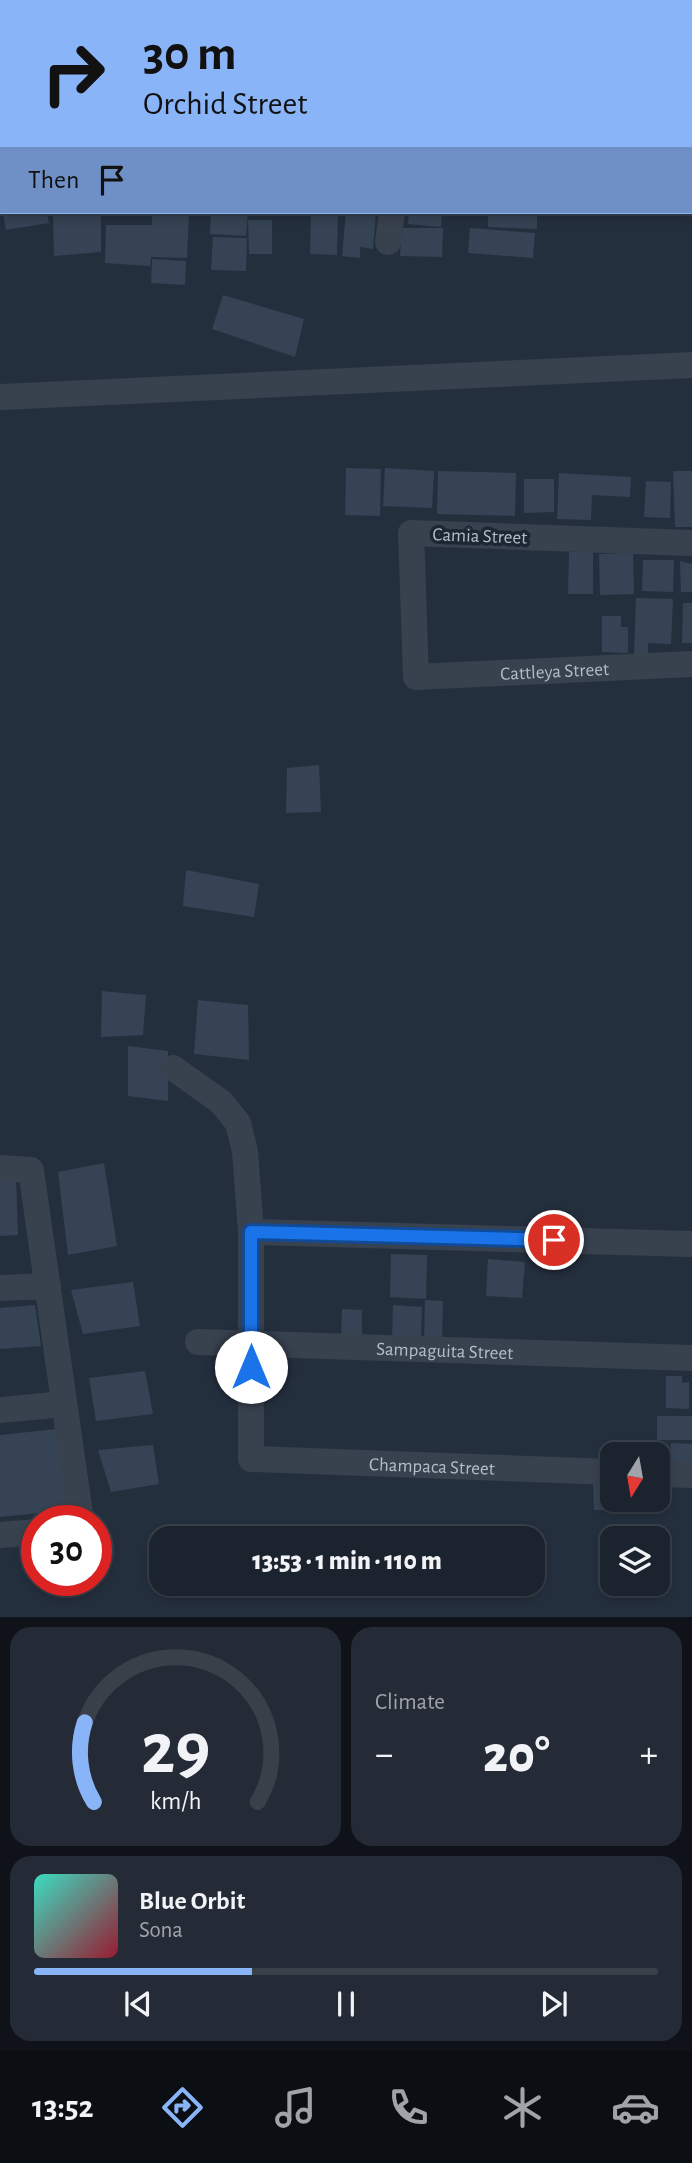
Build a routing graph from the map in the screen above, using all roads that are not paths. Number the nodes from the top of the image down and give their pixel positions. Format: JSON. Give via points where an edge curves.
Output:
{"nodes":[{"id":1,"x":392,"y":214,"type":"edge"},
{"id":2,"x":388,"y":242,"type":"dead end"},
{"id":3,"x":692,"y":365,"type":"edge"},
{"id":4,"x":0,"y":397,"type":"edge"},
{"id":5,"x":692,"y":542,"type":"edge"},
{"id":6,"x":692,"y":664,"type":"edge"},
{"id":7,"x":416,"y":677,"type":"joint"},
{"id":8,"x":173,"y":1068,"type":"dead end"},
{"id":9,"x":0,"y":1168,"type":"edge"},
{"id":10,"x":251,"y":1232,"type":"junction"},
{"id":11,"x":692,"y":1244,"type":"edge"},
{"id":12,"x":48,"y":1286,"type":"junction"},
{"id":13,"x":0,"y":1288,"type":"edge"},
{"id":14,"x":198,"y":1342,"type":"dead end"},
{"id":15,"x":251,"y":1345,"type":"junction"},
{"id":16,"x":692,"y":1358,"type":"edge"},
{"id":17,"x":64,"y":1404,"type":"junction"},
{"id":18,"x":0,"y":1410,"type":"edge"},
{"id":19,"x":600,"y":1472,"type":"edge"},
{"id":20,"x":670,"y":1474,"type":"edge"},
{"id":21,"x":692,"y":1475,"type":"edge"},
{"id":22,"x":79,"y":1505,"type":"edge"},
{"id":23,"x":21,"y":1533,"type":"edge"},
{"id":24,"x":0,"y":1535,"type":"edge"}],
"edges":[{"from":1,"to":2,"type":"street"},
{"from":3,"to":4,"type":"street"},
{"from":5,"to":7,"type":"street","name":"Camia Street","via":[[411,533]]},
{"from":6,"to":7,"type":"street","name":"Cattleya Street"},
{"from":8,"to":10,"type":"street","via":[[221,1102],[238,1123],[245,1151]]},
{"from":9,"to":12,"type":"street","via":[[31,1170]]},
{"from":10,"to":11,"type":"street"},
{"from":10,"to":15,"type":"street"},
{"from":12,"to":13,"type":"street"},
{"from":12,"to":17,"type":"street"},
{"from":14,"to":15,"type":"street","name":"Sampaguita Street"},
{"from":15,"to":16,"type":"street","name":"Sampaguita Street"},
{"from":15,"to":19,"type":"street","name":"Champaca Street","via":[[251,1459]]},
{"from":17,"to":18,"type":"street"},
{"from":17,"to":22,"type":"street"},
{"from":20,"to":21,"type":"street"},
{"from":23,"to":24,"type":"street"}]}
